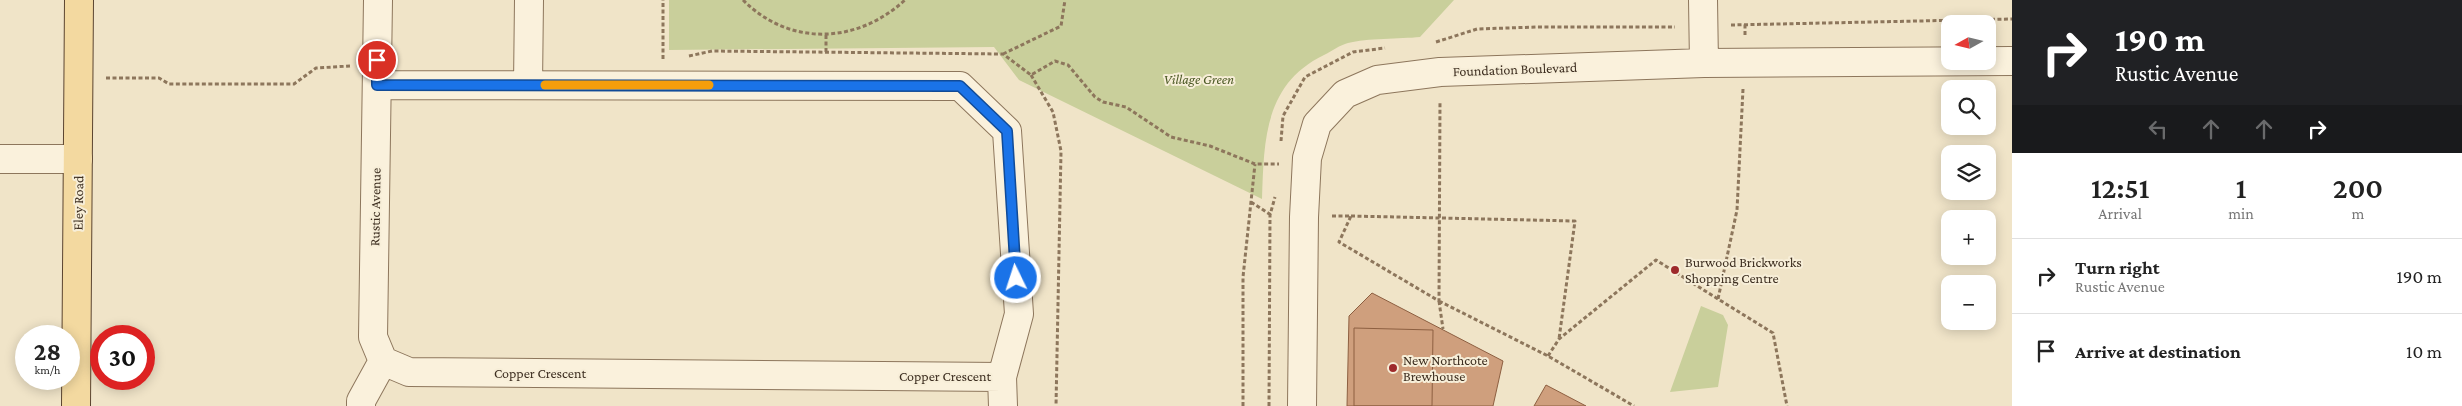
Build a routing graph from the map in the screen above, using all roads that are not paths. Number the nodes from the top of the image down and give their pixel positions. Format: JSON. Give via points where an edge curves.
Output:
{"nodes":[{"id":1,"x":79,"y":0,"type":"edge"},
{"id":2,"x":378,"y":0,"type":"edge"},
{"id":3,"x":529,"y":0,"type":"edge"},
{"id":4,"x":1703,"y":0,"type":"edge"},
{"id":5,"x":2012,"y":61,"type":"edge"},
{"id":6,"x":1704,"y":64,"type":"junction"},
{"id":7,"x":377,"y":85,"type":"junction"},
{"id":8,"x":528,"y":85,"type":"junction"},
{"id":9,"x":0,"y":158,"type":"edge"},
{"id":10,"x":78,"y":159,"type":"junction"},
{"id":11,"x":383,"y":361,"type":"junction"},
{"id":12,"x":1002,"y":377,"type":"junction"},
{"id":13,"x":76,"y":406,"type":"edge"},
{"id":14,"x":361,"y":406,"type":"edge"},
{"id":15,"x":1003,"y":406,"type":"edge"},
{"id":16,"x":1302,"y":406,"type":"edge"}],
"edges":[{"from":1,"to":10,"type":"main road","name":"Eley Road"},
{"from":2,"to":7,"type":"street","name":"Rustic Avenue"},
{"from":3,"to":8,"type":"street"},
{"from":4,"to":6,"type":"street"},
{"from":5,"to":6,"type":"street","name":"Foundation Boulevard"},
{"from":6,"to":16,"type":"street","name":"Foundation Boulevard","via":[[1440,72],[1377,80],[1345,94],[1317,124],[1307,158]]},
{"from":7,"to":8,"type":"street","name":"Copper Crescent"},
{"from":7,"to":11,"type":"street","name":"Rustic Avenue","via":[[373,336]]},
{"from":8,"to":12,"type":"street","name":"Copper Crescent","via":[[960,86],[1007,131],[1018,314]]},
{"from":9,"to":10,"type":"street"},
{"from":10,"to":13,"type":"main road","name":"Eley Road"},
{"from":11,"to":12,"type":"street","name":"Copper Crescent","via":[[409,372]]},
{"from":11,"to":14,"type":"street"},
{"from":12,"to":15,"type":"street"}]}
